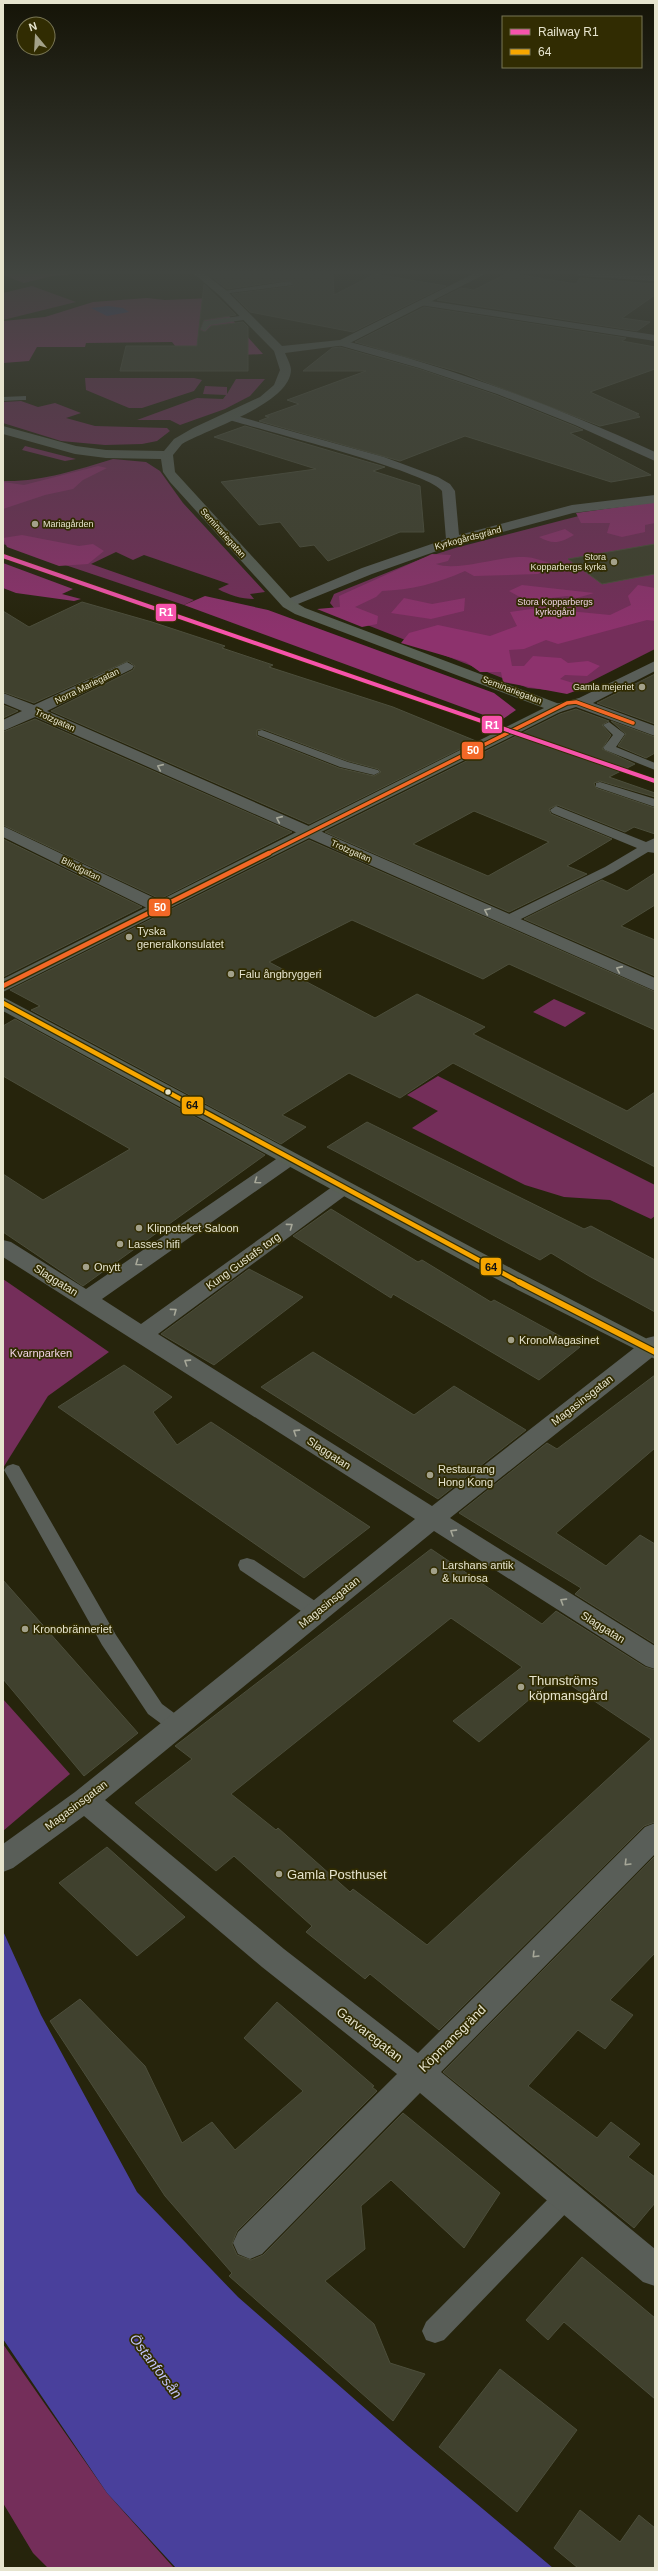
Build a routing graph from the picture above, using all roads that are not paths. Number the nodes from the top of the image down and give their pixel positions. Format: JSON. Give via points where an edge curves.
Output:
{"nodes":[{"id":1,"x":273,"y":393,"type":"edge"},
{"id":2,"x":509,"y":393,"type":"edge"},
{"id":3,"x":23,"y":398,"type":"dead end"},
{"id":4,"x":3,"y":399,"type":"edge"},
{"id":5,"x":230,"y":417,"type":"junction"},
{"id":6,"x":3,"y":430,"type":"edge"},
{"id":7,"x":167,"y":455,"type":"junction"},
{"id":8,"x":655,"y":457,"type":"edge"},
{"id":9,"x":655,"y":499,"type":"edge"},
{"id":10,"x":453,"y":541,"type":"junction"},
{"id":11,"x":288,"y":604,"type":"junction"},
{"id":12,"x":655,"y":665,"type":"edge"},
{"id":13,"x":127,"y":666,"type":"dead end"},
{"id":14,"x":3,"y":696,"type":"edge"},
{"id":15,"x":581,"y":703,"type":"junction"},
{"id":16,"x":557,"y":708,"type":"junction"},
{"id":17,"x":36,"y":712,"type":"junction"},
{"id":18,"x":609,"y":725,"type":"dead end"},
{"id":19,"x":3,"y":726,"type":"edge"},
{"id":20,"x":655,"y":731,"type":"edge"},
{"id":21,"x":262,"y":734,"type":"dead end"},
{"id":22,"x":655,"y":767,"type":"edge"},
{"id":23,"x":374,"y":772,"type":"dead end"},
{"id":24,"x":600,"y":785,"type":"dead end"},
{"id":25,"x":655,"y":803,"type":"edge"},
{"id":26,"x":556,"y":810,"type":"dead end"},
{"id":27,"x":3,"y":831,"type":"edge"},
{"id":28,"x":309,"y":833,"type":"junction"},
{"id":29,"x":652,"y":847,"type":"edge"},
{"id":30,"x":159,"y":907,"type":"junction"},
{"id":31,"x":508,"y":920,"type":"junction"},
{"id":32,"x":655,"y":985,"type":"edge"},
{"id":33,"x":3,"y":986,"type":"edge"},
{"id":34,"x":3,"y":1004,"type":"edge"},
{"id":35,"x":289,"y":1159,"type":"junction"},
{"id":36,"x":343,"y":1188,"type":"junction"},
{"id":37,"x":3,"y":1247,"type":"edge"},
{"id":38,"x":87,"y":1299,"type":"junction"},
{"id":39,"x":137,"y":1330,"type":"junction"},
{"id":40,"x":653,"y":1348,"type":"edge"},
{"id":41,"x":13,"y":1470,"type":"dead end"},
{"id":42,"x":432,"y":1518,"type":"junction"},
{"id":43,"x":247,"y":1566,"type":"dead end"},
{"id":44,"x":318,"y":1612,"type":"junction"},
{"id":45,"x":655,"y":1660,"type":"edge"},
{"id":46,"x":178,"y":1726,"type":"junction"},
{"id":47,"x":85,"y":1800,"type":"junction"},
{"id":48,"x":655,"y":1835,"type":"edge"},
{"id":49,"x":3,"y":1860,"type":"edge"},
{"id":50,"x":418,"y":2072,"type":"junction"},
{"id":51,"x":566,"y":2196,"type":"junction"},
{"id":52,"x":250,"y":2243,"type":"dead end"},
{"id":53,"x":655,"y":2270,"type":"edge"},
{"id":54,"x":436,"y":2331,"type":"dead end"}],
"edges":[{"from":1,"to":5,"type":"street","via":[[260,403]]},
{"from":2,"to":8,"type":"street","via":[[595,427]]},
{"from":3,"to":4,"type":"lane"},
{"from":5,"to":7,"type":"street","via":[[191,432]]},
{"from":5,"to":10,"type":"street","via":[[407,470],[440,483],[449,493]]},
{"from":6,"to":7,"type":"street","via":[[75,450],[106,454]]},
{"from":7,"to":11,"type":"street","name":"Seminariegatan","via":[[174,479]]},
{"from":9,"to":10,"type":"street","name":"Kyrkogårdsgränd","via":[[572,509]]},
{"from":10,"to":11,"type":"street","name":"Kyrkogårdsgränd","via":[[367,571]]},
{"from":11,"to":16,"type":"street","name":"Seminariegatan","via":[[300,611]]},
{"from":12,"to":15,"type":"street"},
{"from":13,"to":17,"type":"street","name":"Norra Mariegatan"},
{"from":14,"to":17,"type":"street","name":"Trotzgatan"},
{"from":15,"to":16,"type":"street","via":[[567,703]]},
{"from":15,"to":20,"type":"street"},
{"from":16,"to":28,"type":"street"},
{"from":17,"to":19,"type":"street","name":"Norra Mariegatan"},
{"from":28,"to":17,"type":"street","name":"Trotzgatan","one_way":true},
{"from":18,"to":22,"type":"lane","via":[[619,734],[609,748]]},
{"from":21,"to":23,"type":"lane","via":[[344,765]]},
{"from":24,"to":25,"type":"lane"},
{"from":26,"to":29,"type":"lane"},
{"from":27,"to":30,"type":"street","name":"Blindgatan"},
{"from":28,"to":30,"type":"street"},
{"from":31,"to":28,"type":"street","name":"Trotzgatan","one_way":true},
{"from":29,"to":31,"type":"lane"},
{"from":30,"to":33,"type":"street"},
{"from":32,"to":31,"type":"street","name":"Trotzgatan","one_way":true},
{"from":34,"to":35,"type":"street"},
{"from":35,"to":36,"type":"street"},
{"from":35,"to":38,"type":"street","one_way":true},
{"from":39,"to":36,"type":"street","name":"Kung Gustafs torg","one_way":true},
{"from":36,"to":40,"type":"street"},
{"from":37,"to":38,"type":"street","name":"Slaggatan"},
{"from":38,"to":39,"type":"street","name":"Slaggatan"},
{"from":42,"to":39,"type":"street","name":"Slaggatan","one_way":true},
{"from":40,"to":42,"type":"street","name":"Magasinsgatan"},
{"from":41,"to":46,"type":"lane","via":[[109,1640],[155,1709]]},
{"from":42,"to":44,"type":"street","name":"Magasinsgatan"},
{"from":45,"to":42,"type":"street","name":"Slaggatan","one_way":true},
{"from":43,"to":44,"type":"lane"},
{"from":44,"to":46,"type":"street","name":"Magasinsgatan"},
{"from":46,"to":47,"type":"street","name":"Magasinsgatan"},
{"from":47,"to":49,"type":"street","name":"Magasinsgatan"},
{"from":47,"to":50,"type":"street","name":"Garvaregatan","via":[[273,1958]]},
{"from":48,"to":50,"type":"street","name":"Köpmansgränd","one_way":true},
{"from":50,"to":51,"type":"street","name":"Garvaregatan"},
{"from":50,"to":52,"type":"street","name":"Köpmansgränd"},
{"from":51,"to":53,"type":"street","name":"Garvaregatan"},
{"from":51,"to":54,"type":"lane"}]}
